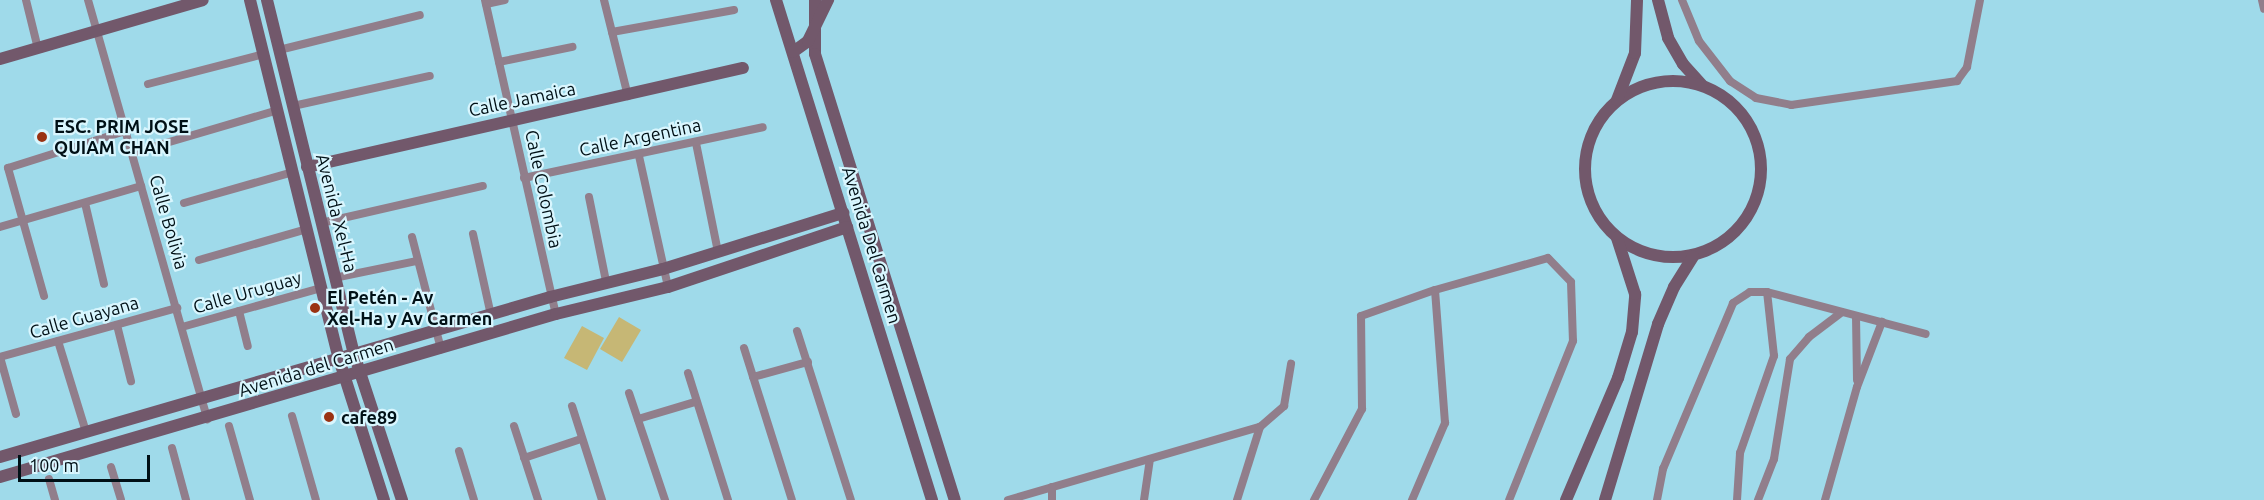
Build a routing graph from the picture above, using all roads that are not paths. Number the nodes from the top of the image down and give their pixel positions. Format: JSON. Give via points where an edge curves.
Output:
{"nodes":[{"id":1,"x":26,"y":0,"type":"edge"},
{"id":2,"x":88,"y":0,"type":"edge"},
{"id":3,"x":203,"y":0,"type":"edge"},
{"id":4,"x":250,"y":0,"type":"edge"},
{"id":5,"x":267,"y":0,"type":"edge"},
{"id":6,"x":506,"y":0,"type":"edge"},
{"id":7,"x":604,"y":0,"type":"edge"},
{"id":8,"x":776,"y":0,"type":"edge"},
{"id":9,"x":815,"y":0,"type":"edge"},
{"id":10,"x":828,"y":0,"type":"edge"},
{"id":11,"x":1638,"y":0,"type":"edge"},
{"id":12,"x":1658,"y":0,"type":"edge"},
{"id":13,"x":1682,"y":0,"type":"edge"},
{"id":14,"x":1980,"y":0,"type":"edge"},
{"id":15,"x":2262,"y":0,"type":"edge"},
{"id":16,"x":485,"y":2,"type":"edge"},
{"id":17,"x":734,"y":9,"type":"dead end"},
{"id":18,"x":2264,"y":9,"type":"edge"},
{"id":19,"x":420,"y":15,"type":"dead end"},
{"id":20,"x":814,"y":27,"type":"junction"},
{"id":21,"x":612,"y":32,"type":"junction"},
{"id":22,"x":97,"y":33,"type":"junction"},
{"id":23,"x":572,"y":47,"type":"dead end"},
{"id":24,"x":38,"y":49,"type":"junction"},
{"id":25,"x":279,"y":50,"type":"junction"},
{"id":26,"x":793,"y":52,"type":"junction"},
{"id":27,"x":264,"y":54,"type":"junction"},
{"id":28,"x":0,"y":59,"type":"edge"},
{"id":29,"x":499,"y":62,"type":"junction"},
{"id":30,"x":743,"y":68,"type":"dead end"},
{"id":31,"x":429,"y":76,"type":"dead end"},
{"id":32,"x":148,"y":84,"type":"dead end"},
{"id":33,"x":1703,"y":86,"type":"junction"},
{"id":34,"x":628,"y":96,"type":"junction"},
{"id":35,"x":1617,"y":100,"type":"junction"},
{"id":36,"x":293,"y":106,"type":"junction"},
{"id":37,"x":278,"y":110,"type":"junction"},
{"id":38,"x":511,"y":118,"type":"junction"},
{"id":39,"x":764,"y":127,"type":"dead end"},
{"id":40,"x":125,"y":131,"type":"junction"},
{"id":41,"x":696,"y":143,"type":"junction"},
{"id":42,"x":132,"y":153,"type":"junction"},
{"id":43,"x":639,"y":156,"type":"junction"},
{"id":44,"x":308,"y":167,"type":"junction"},
{"id":45,"x":293,"y":172,"type":"junction"},
{"id":46,"x":524,"y":178,"type":"junction"},
{"id":47,"x":141,"y":186,"type":"junction"},
{"id":48,"x":483,"y":186,"type":"dead end"},
{"id":49,"x":589,"y":196,"type":"dead end"},
{"id":50,"x":85,"y":203,"type":"junction"},
{"id":51,"x":184,"y":203,"type":"dead end"},
{"id":52,"x":843,"y":213,"type":"junction"},
{"id":53,"x":23,"y":221,"type":"junction"},
{"id":54,"x":321,"y":222,"type":"junction"},
{"id":55,"x":0,"y":227,"type":"edge"},
{"id":56,"x":848,"y":227,"type":"junction"},
{"id":57,"x":307,"y":229,"type":"junction"},
{"id":58,"x":473,"y":234,"type":"dead end"},
{"id":59,"x":775,"y":234,"type":"junction"},
{"id":60,"x":412,"y":237,"type":"dead end"},
{"id":61,"x":1617,"y":237,"type":"junction"},
{"id":62,"x":781,"y":251,"type":"junction"},
{"id":63,"x":718,"y":252,"type":"junction"},
{"id":64,"x":1693,"y":256,"type":"junction"},
{"id":65,"x":200,"y":260,"type":"dead end"},
{"id":66,"x":417,"y":261,"type":"junction"},
{"id":67,"x":663,"y":269,"type":"junction"},
{"id":68,"x":334,"y":278,"type":"junction"},
{"id":69,"x":606,"y":281,"type":"junction"},
{"id":70,"x":104,"y":284,"type":"dead end"},
{"id":71,"x":668,"y":286,"type":"junction"},
{"id":72,"x":321,"y":288,"type":"junction"},
{"id":73,"x":1435,"y":290,"type":"junction"},
{"id":74,"x":1767,"y":292,"type":"junction"},
{"id":75,"x":44,"y":297,"type":"dead end"},
{"id":76,"x":550,"y":297,"type":"junction"},
{"id":77,"x":177,"y":308,"type":"junction"},
{"id":78,"x":239,"y":311,"type":"junction"},
{"id":79,"x":1842,"y":312,"type":"junction"},
{"id":80,"x":491,"y":315,"type":"junction"},
{"id":81,"x":556,"y":315,"type":"junction"},
{"id":82,"x":1856,"y":316,"type":"junction"},
{"id":83,"x":1882,"y":322,"type":"junction"},
{"id":84,"x":117,"y":325,"type":"junction"},
{"id":85,"x":182,"y":327,"type":"junction"},
{"id":86,"x":436,"y":331,"type":"junction"},
{"id":87,"x":797,"y":331,"type":"dead end"},
{"id":88,"x":1926,"y":334,"type":"dead end"},
{"id":89,"x":58,"y":341,"type":"junction"},
{"id":90,"x":248,"y":346,"type":"dead end"},
{"id":91,"x":744,"y":348,"type":"dead end"},
{"id":92,"x":441,"y":349,"type":"junction"},
{"id":93,"x":354,"y":354,"type":"junction"},
{"id":94,"x":1774,"y":356,"type":"junction"},
{"id":95,"x":0,"y":357,"type":"edge"},
{"id":96,"x":339,"y":359,"type":"junction"},
{"id":97,"x":1790,"y":359,"type":"junction"},
{"id":98,"x":808,"y":362,"type":"junction"},
{"id":99,"x":1291,"y":364,"type":"dead end"},
{"id":100,"x":360,"y":372,"type":"junction"},
{"id":101,"x":688,"y":373,"type":"dead end"},
{"id":102,"x":344,"y":377,"type":"junction"},
{"id":103,"x":753,"y":377,"type":"junction"},
{"id":104,"x":131,"y":381,"type":"dead end"},
{"id":105,"x":1857,"y":387,"type":"junction"},
{"id":106,"x":629,"y":393,"type":"dead end"},
{"id":107,"x":202,"y":401,"type":"junction"},
{"id":108,"x":695,"y":402,"type":"junction"},
{"id":109,"x":572,"y":406,"type":"dead end"},
{"id":110,"x":16,"y":414,"type":"dead end"},
{"id":111,"x":292,"y":416,"type":"dead end"},
{"id":112,"x":207,"y":418,"type":"junction"},
{"id":113,"x":638,"y":419,"type":"junction"},
{"id":114,"x":229,"y":426,"type":"dead end"},
{"id":115,"x":514,"y":426,"type":"dead end"},
{"id":116,"x":931,"y":427,"type":"junction"},
{"id":117,"x":1260,"y":427,"type":"junction"},
{"id":118,"x":86,"y":432,"type":"junction"},
{"id":119,"x":581,"y":439,"type":"junction"},
{"id":120,"x":913,"y":441,"type":"junction"},
{"id":121,"x":172,"y":448,"type":"dead end"},
{"id":122,"x":459,"y":451,"type":"dead end"},
{"id":123,"x":0,"y":458,"type":"edge"},
{"id":124,"x":524,"y":458,"type":"junction"},
{"id":125,"x":1150,"y":459,"type":"junction"},
{"id":126,"x":111,"y":467,"type":"dead end"},
{"id":127,"x":0,"y":477,"type":"edge"},
{"id":128,"x":49,"y":479,"type":"dead end"},
{"id":129,"x":1052,"y":487,"type":"junction"},
{"id":130,"x":1416,"y":497,"type":"edge"},
{"id":131,"x":55,"y":500,"type":"edge"},
{"id":132,"x":121,"y":500,"type":"edge"},
{"id":133,"x":186,"y":500,"type":"edge"},
{"id":134,"x":250,"y":500,"type":"edge"},
{"id":135,"x":316,"y":500,"type":"edge"},
{"id":136,"x":384,"y":500,"type":"edge"},
{"id":137,"x":402,"y":500,"type":"edge"},
{"id":138,"x":474,"y":500,"type":"edge"},
{"id":139,"x":538,"y":500,"type":"edge"},
{"id":140,"x":602,"y":500,"type":"edge"},
{"id":141,"x":664,"y":500,"type":"edge"},
{"id":142,"x":728,"y":500,"type":"edge"},
{"id":143,"x":792,"y":500,"type":"edge"},
{"id":144,"x":851,"y":500,"type":"edge"},
{"id":145,"x":932,"y":500,"type":"edge"},
{"id":146,"x":955,"y":500,"type":"edge"},
{"id":147,"x":1008,"y":500,"type":"edge"},
{"id":148,"x":1052,"y":500,"type":"edge"},
{"id":149,"x":1144,"y":500,"type":"edge"},
{"id":150,"x":1237,"y":500,"type":"edge"},
{"id":151,"x":1314,"y":500,"type":"edge"},
{"id":152,"x":1509,"y":500,"type":"edge"},
{"id":153,"x":1566,"y":500,"type":"edge"},
{"id":154,"x":1605,"y":500,"type":"edge"},
{"id":155,"x":1658,"y":500,"type":"edge"},
{"id":156,"x":1737,"y":500,"type":"edge"},
{"id":157,"x":1758,"y":500,"type":"edge"},
{"id":158,"x":1825,"y":500,"type":"edge"}],
"edges":[{"from":1,"to":24,"type":"street"},
{"from":2,"to":22,"type":"street","name":"Calle Bolivia"},
{"from":3,"to":22,"type":"street"},
{"from":4,"to":27,"type":"street","name":"Avenida Xel-Ha"},
{"from":5,"to":25,"type":"street","name":"Avenida Xel-Ha"},
{"from":6,"to":16,"type":"street"},
{"from":7,"to":21,"type":"street"},
{"from":8,"to":26,"type":"street","name":"Avenida Del Carmen"},
{"from":9,"to":20,"type":"street","name":"Avenida Del Carmen"},
{"from":10,"to":20,"type":"street"},
{"from":11,"to":35,"type":"street","via":[[1635,53]]},
{"from":12,"to":33,"type":"street","via":[[1668,38]]},
{"from":13,"to":14,"type":"street","via":[[1699,41],[1730,81],[1756,98],[1791,105],[1957,81],[1967,67]]},
{"from":15,"to":18,"type":"street"},
{"from":16,"to":29,"type":"street","name":"Calle Colombia"},
{"from":17,"to":21,"type":"street"},
{"from":19,"to":25,"type":"street"},
{"from":20,"to":26,"type":"street","via":[[808,41]]},
{"from":20,"to":116,"type":"street","name":"Avenida Del Carmen","via":[[815,54]]},
{"from":21,"to":34,"type":"street"},
{"from":22,"to":24,"type":"street"},
{"from":22,"to":40,"type":"street","name":"Calle Bolivia"},
{"from":23,"to":29,"type":"street"},
{"from":24,"to":28,"type":"street"},
{"from":25,"to":36,"type":"street","name":"Avenida Xel-Ha"},
{"from":26,"to":52,"type":"street","name":"Avenida Del Carmen"},
{"from":27,"to":32,"type":"street"},
{"from":27,"to":37,"type":"street","name":"Avenida Xel-Ha"},
{"from":29,"to":38,"type":"street","name":"Calle Colombia"},
{"from":30,"to":34,"type":"street","name":"Calle Jamaica"},
{"from":31,"to":36,"type":"street"},
{"from":33,"to":35,"type":"street","via":[[1664,80],[1636,88]]},
{"from":33,"to":64,"type":"street","via":[[1719,93],[1740,111],[1756,137],[1762,167],[1758,197],[1744,224],[1721,244]]},
{"from":34,"to":38,"type":"street","name":"Calle Jamaica"},
{"from":35,"to":61,"type":"street","via":[[1595,125],[1585,152],[1585,180],[1593,207]]},
{"from":36,"to":44,"type":"street","name":"Avenida Xel-Ha"},
{"from":37,"to":42,"type":"street"},
{"from":37,"to":45,"type":"street","name":"Avenida Xel-Ha"},
{"from":38,"to":44,"type":"street","name":"Calle Jamaica"},
{"from":38,"to":46,"type":"street","name":"Calle Colombia"},
{"from":39,"to":41,"type":"street","name":"Calle Argentina"},
{"from":40,"to":42,"type":"street","name":"Calle Bolivia"},
{"from":40,"to":53,"type":"street","via":[[8,168]]},
{"from":41,"to":43,"type":"street","name":"Calle Argentina"},
{"from":41,"to":63,"type":"street"},
{"from":42,"to":47,"type":"street","name":"Calle Bolivia"},
{"from":43,"to":46,"type":"street","name":"Calle Argentina"},
{"from":43,"to":67,"type":"street"},
{"from":44,"to":54,"type":"street","name":"Avenida Xel-Ha"},
{"from":45,"to":51,"type":"street"},
{"from":45,"to":57,"type":"street","name":"Avenida Xel-Ha"},
{"from":46,"to":76,"type":"street","name":"Calle Colombia"},
{"from":47,"to":50,"type":"street"},
{"from":47,"to":77,"type":"street","name":"Calle Bolivia"},
{"from":48,"to":54,"type":"street"},
{"from":49,"to":69,"type":"street"},
{"from":50,"to":53,"type":"street"},
{"from":50,"to":70,"type":"street"},
{"from":52,"to":56,"type":"street","name":"Avenida Del Carmen"},
{"from":52,"to":59,"type":"street","name":"Avenida del Carmen"},
{"from":53,"to":55,"type":"street"},
{"from":53,"to":75,"type":"street"},
{"from":54,"to":68,"type":"street","name":"Avenida Xel-Ha"},
{"from":56,"to":62,"type":"street","name":"Avenida del Carmen"},
{"from":56,"to":120,"type":"street","name":"Avenida Del Carmen"},
{"from":57,"to":65,"type":"street"},
{"from":57,"to":72,"type":"street","name":"Avenida Xel-Ha"},
{"from":58,"to":80,"type":"street"},
{"from":59,"to":62,"type":"street"},
{"from":59,"to":63,"type":"street","name":"Avenida del Carmen"},
{"from":60,"to":66,"type":"street"},
{"from":61,"to":64,"type":"street","via":[[1634,249],[1663,258]]},
{"from":61,"to":153,"type":"street","via":[[1635,294],[1632,332],[1618,378]]},
{"from":62,"to":71,"type":"street","name":"Avenida del Carmen"},
{"from":63,"to":67,"type":"street","name":"Avenida del Carmen"},
{"from":64,"to":154,"type":"street","via":[[1658,324],[1618,445]]},
{"from":66,"to":68,"type":"street"},
{"from":66,"to":86,"type":"street"},
{"from":67,"to":69,"type":"street","name":"Avenida del Carmen"},
{"from":67,"to":71,"type":"street"},
{"from":68,"to":93,"type":"street","name":"Avenida Xel-Ha"},
{"from":69,"to":76,"type":"street","name":"Avenida del Carmen"},
{"from":71,"to":81,"type":"street","name":"Avenida del Carmen"},
{"from":72,"to":78,"type":"street","name":"Calle Uruguay"},
{"from":72,"to":96,"type":"street","name":"Avenida Xel-Ha"},
{"from":73,"to":130,"type":"street","via":[[1445,423]]},
{"from":73,"to":151,"type":"street","via":[[1361,316],[1362,408]]},
{"from":73,"to":152,"type":"street","via":[[1548,258],[1571,282],[1573,341]]},
{"from":74,"to":79,"type":"street"},
{"from":74,"to":94,"type":"street"},
{"from":74,"to":155,"type":"street","via":[[1750,292],[1733,303],[1663,469]]},
{"from":76,"to":80,"type":"street","name":"Avenida del Carmen"},
{"from":76,"to":81,"type":"street","name":"Calle Colombia"},
{"from":77,"to":84,"type":"street","name":"Calle Guayana"},
{"from":77,"to":85,"type":"street","name":"Calle Bolivia"},
{"from":78,"to":85,"type":"street","name":"Calle Uruguay"},
{"from":78,"to":90,"type":"street"},
{"from":79,"to":82,"type":"street"},
{"from":79,"to":97,"type":"street","via":[[1809,337]]},
{"from":80,"to":86,"type":"street","name":"Avenida del Carmen"},
{"from":81,"to":92,"type":"street","name":"Avenida del Carmen"},
{"from":82,"to":83,"type":"street"},
{"from":82,"to":105,"type":"street"},
{"from":83,"to":88,"type":"street"},
{"from":83,"to":105,"type":"street"},
{"from":84,"to":89,"type":"street","name":"Calle Guayana"},
{"from":84,"to":104,"type":"street"},
{"from":85,"to":107,"type":"street","name":"Calle Bolivia"},
{"from":86,"to":92,"type":"street"},
{"from":86,"to":93,"type":"street","name":"Avenida del Carmen"},
{"from":87,"to":98,"type":"street"},
{"from":89,"to":95,"type":"street","name":"Calle Guayana"},
{"from":89,"to":118,"type":"street"},
{"from":91,"to":103,"type":"street"},
{"from":92,"to":100,"type":"street","name":"Avenida del Carmen"},
{"from":93,"to":96,"type":"street","name":"Avenida del Carmen"},
{"from":93,"to":100,"type":"street","name":"Avenida Xel-Ha"},
{"from":94,"to":97,"type":"street"},
{"from":94,"to":156,"type":"street","via":[[1740,453]]},
{"from":95,"to":110,"type":"street"},
{"from":96,"to":102,"type":"street","name":"Avenida Xel-Ha"},
{"from":96,"to":107,"type":"street","name":"Avenida del Carmen"},
{"from":97,"to":157,"type":"street","via":[[1774,459]]},
{"from":98,"to":103,"type":"street"},
{"from":98,"to":144,"type":"street"},
{"from":99,"to":117,"type":"street","via":[[1284,406]]},
{"from":100,"to":102,"type":"street","name":"Avenida del Carmen"},
{"from":100,"to":137,"type":"street","name":"Avenida Xel-Ha"},
{"from":101,"to":108,"type":"street"},
{"from":102,"to":112,"type":"street","name":"Avenida del Carmen"},
{"from":102,"to":136,"type":"street","name":"Avenida Xel-Ha"},
{"from":103,"to":143,"type":"street"},
{"from":105,"to":158,"type":"street"},
{"from":106,"to":113,"type":"street"},
{"from":107,"to":112,"type":"street","name":"Calle Bolivia"},
{"from":107,"to":118,"type":"street","name":"Avenida del Carmen"},
{"from":108,"to":113,"type":"street"},
{"from":108,"to":142,"type":"street"},
{"from":109,"to":119,"type":"street"},
{"from":111,"to":135,"type":"street"},
{"from":112,"to":127,"type":"street","name":"Avenida del Carmen"},
{"from":113,"to":141,"type":"street"},
{"from":114,"to":134,"type":"street"},
{"from":115,"to":124,"type":"street"},
{"from":116,"to":120,"type":"street"},
{"from":116,"to":146,"type":"street","name":"Avenida Del Carmen"},
{"from":117,"to":125,"type":"street"},
{"from":117,"to":150,"type":"street"},
{"from":118,"to":123,"type":"street","name":"Avenida del Carmen"},
{"from":119,"to":124,"type":"street"},
{"from":119,"to":140,"type":"street"},
{"from":120,"to":145,"type":"street","name":"Avenida Del Carmen"},
{"from":121,"to":133,"type":"street"},
{"from":122,"to":138,"type":"street"},
{"from":124,"to":139,"type":"street"},
{"from":125,"to":129,"type":"street"},
{"from":125,"to":149,"type":"street"},
{"from":126,"to":132,"type":"street"},
{"from":128,"to":131,"type":"street"},
{"from":129,"to":147,"type":"street"},
{"from":129,"to":148,"type":"street"}]}
